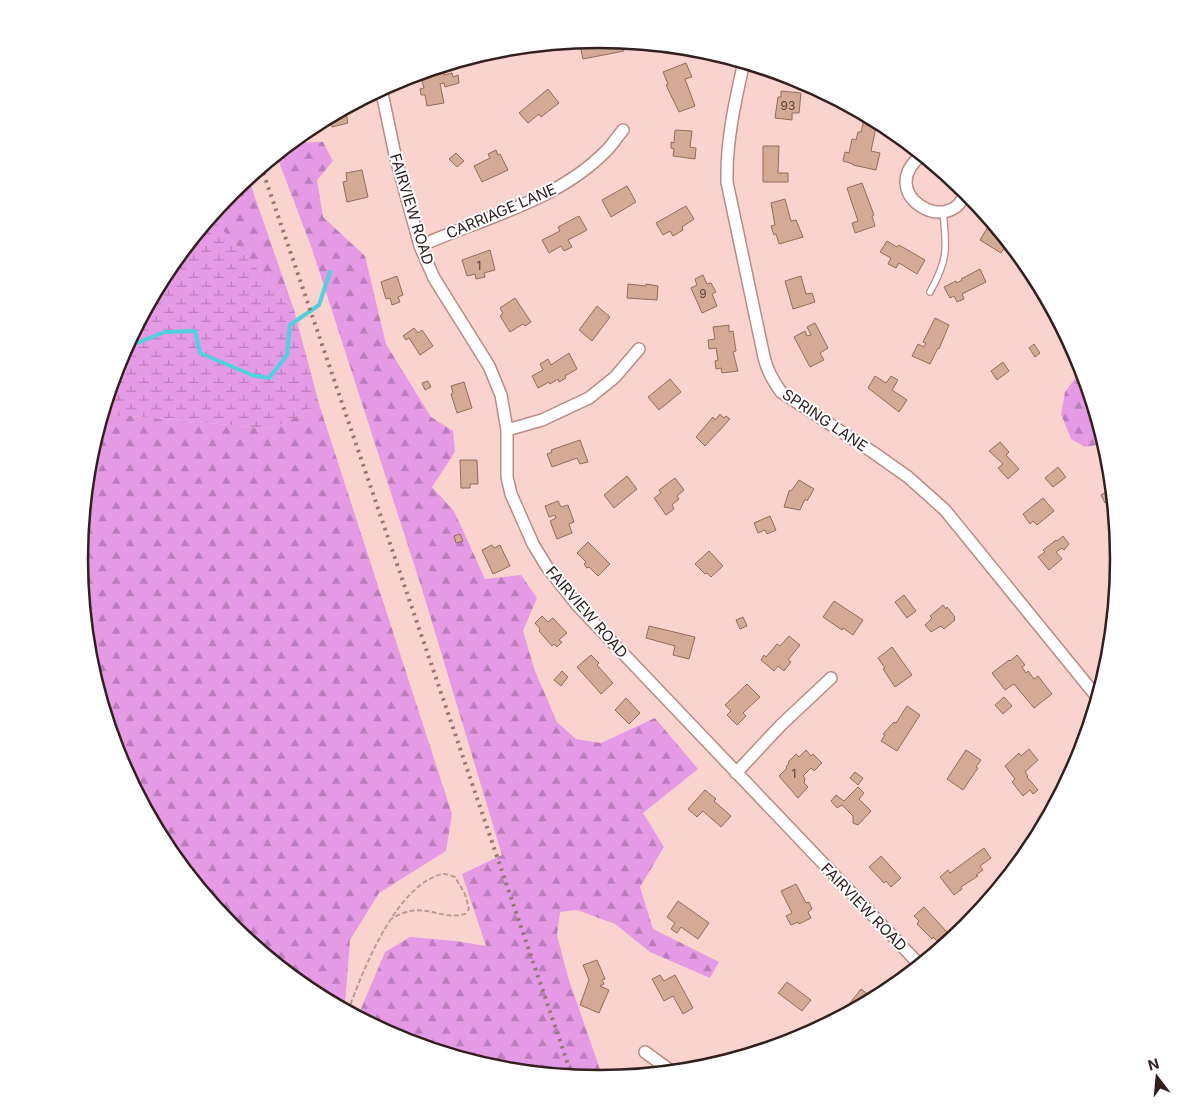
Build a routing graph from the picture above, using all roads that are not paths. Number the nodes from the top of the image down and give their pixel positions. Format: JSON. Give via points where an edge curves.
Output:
{"nodes":[{"id":1,"x":742,"y":69,"type":"edge"},
{"id":2,"x":383,"y":95,"type":"edge"},
{"id":3,"x":623,"y":130,"type":"dead end"},
{"id":4,"x":917,"y":159,"type":"edge"},
{"id":5,"x":962,"y":199,"type":"edge"},
{"id":6,"x":943,"y":212,"type":"junction"},
{"id":7,"x":420,"y":246,"type":"junction"},
{"id":8,"x":930,"y":292,"type":"dead end"},
{"id":9,"x":639,"y":349,"type":"dead end"},
{"id":10,"x":507,"y":430,"type":"junction"},
{"id":11,"x":831,"y":678,"type":"dead end"},
{"id":12,"x":1092,"y":691,"type":"edge"},
{"id":13,"x":736,"y":773,"type":"junction"},
{"id":14,"x":915,"y":960,"type":"edge"},
{"id":15,"x":646,"y":1052,"type":"dead end"},
{"id":16,"x":663,"y":1065,"type":"edge"}],
"edges":[{"from":1,"to":12,"type":"street","name":"SPRING LANE","via":[[728,154],[727,182],[766,368],[773,382],[781,392],[908,477],[944,510]]},
{"from":2,"to":7,"type":"street","name":"FAIRVIEW ROAD"},
{"from":3,"to":7,"type":"street","name":"CARRIAGE LANE","via":[[606,152],[572,180],[527,203]]},
{"from":4,"to":6,"type":"street","via":[[908,171],[908,192],[922,208]]},
{"from":5,"to":6,"type":"street","via":[[952,209]]},
{"from":6,"to":8,"type":"lane","via":[[946,254]]},
{"from":7,"to":10,"type":"street","name":"FAIRVIEW ROAD","via":[[434,278],[489,366],[500,395]]},
{"from":9,"to":10,"type":"street","via":[[615,377],[589,398],[542,420]]},
{"from":10,"to":13,"type":"street","name":"FAIRVIEW ROAD","via":[[507,476],[511,494],[547,567],[577,605]]},
{"from":11,"to":13,"type":"street"},
{"from":13,"to":14,"type":"street","name":"FAIRVIEW ROAD"},
{"from":15,"to":16,"type":"street"}]}
